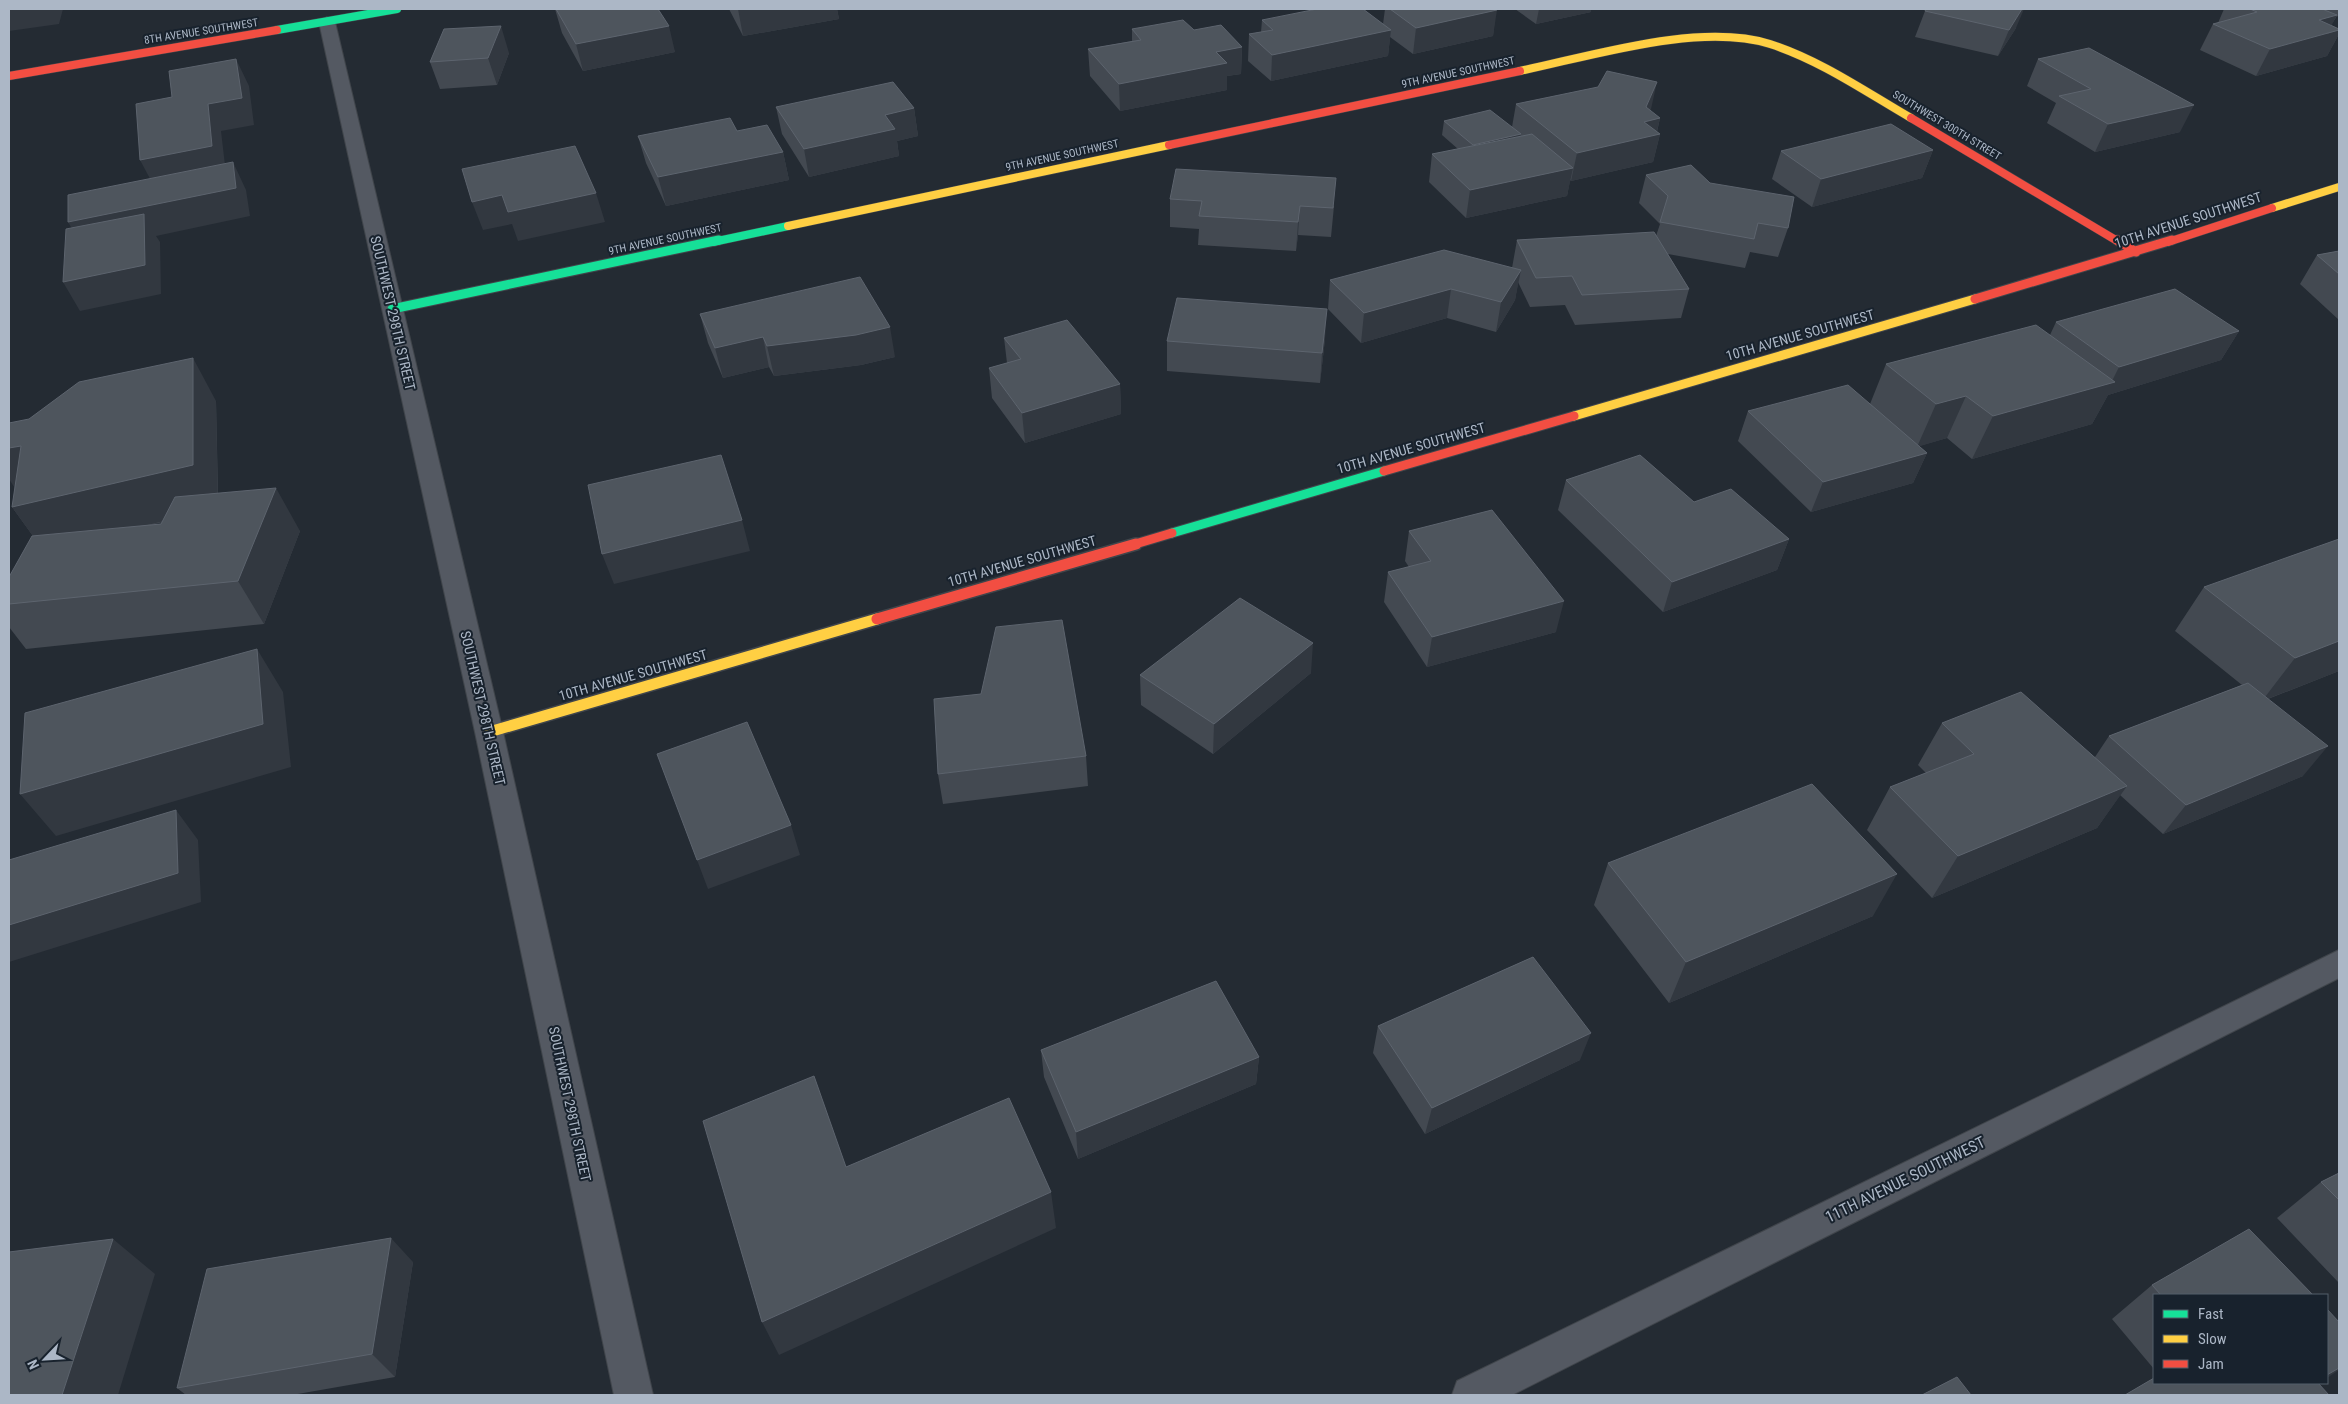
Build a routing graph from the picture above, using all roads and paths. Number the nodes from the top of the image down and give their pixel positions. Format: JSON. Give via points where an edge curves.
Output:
{"nodes":[{"id":1,"x":389,"y":9,"type":"edge"},
{"id":2,"x":327,"y":22,"type":"junction"},
{"id":3,"x":1737,"y":37,"type":"joint"},
{"id":4,"x":9,"y":76,"type":"edge"},
{"id":5,"x":2339,"y":187,"type":"edge"},
{"id":6,"x":2136,"y":252,"type":"junction"},
{"id":7,"x":392,"y":309,"type":"junction"},
{"id":8,"x":489,"y":732,"type":"junction"},
{"id":9,"x":2339,"y":963,"type":"edge"},
{"id":10,"x":634,"y":1395,"type":"edge"},
{"id":11,"x":1471,"y":1395,"type":"edge"}],
"edges":[{"from":1,"to":2,"type":"street","name":"8TH AVENUE SOUTHWEST"},
{"from":2,"to":4,"type":"street","name":"8TH AVENUE SOUTHWEST"},
{"from":2,"to":7,"type":"street","name":"SOUTHWEST 298TH STREET"},
{"from":3,"to":6,"type":"street","name":"SOUTHWEST 300TH STREET","via":[[1771,43],[1822,65]]},
{"from":3,"to":7,"type":"street","name":"9TH AVENUE SOUTHWEST","via":[[1710,34],[1679,38]]},
{"from":5,"to":6,"type":"street","name":"10TH AVENUE SOUTHWEST"},
{"from":6,"to":8,"type":"street","name":"10TH AVENUE SOUTHWEST"},
{"from":7,"to":8,"type":"street","name":"SOUTHWEST 298TH STREET"},
{"from":8,"to":10,"type":"street","name":"SOUTHWEST 298TH STREET"},
{"from":9,"to":11,"type":"street","name":"11TH AVENUE SOUTHWEST"}]}
